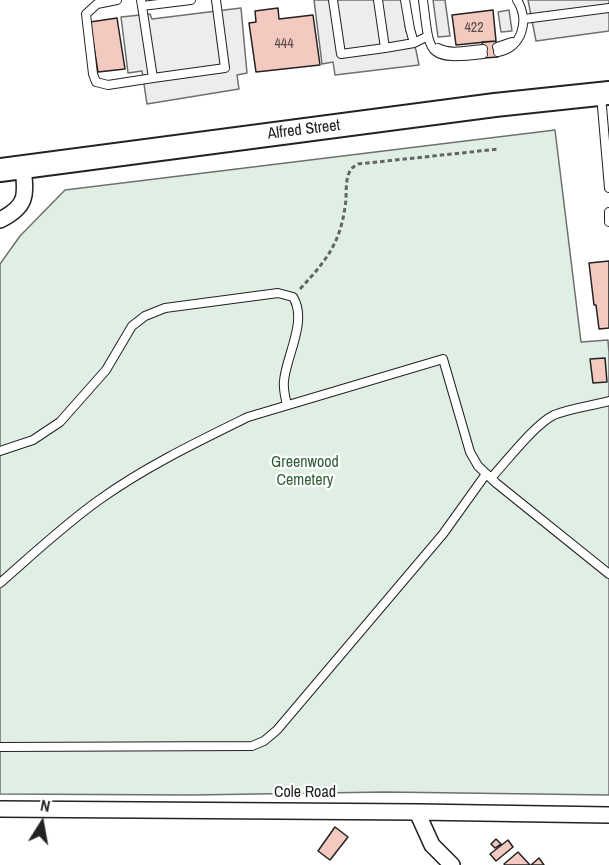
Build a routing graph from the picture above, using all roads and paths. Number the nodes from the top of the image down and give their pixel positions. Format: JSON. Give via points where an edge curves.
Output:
{"nodes":[{"id":1,"x":117,"y":0,"type":"edge"},
{"id":2,"x":191,"y":0,"type":"edge"},
{"id":3,"x":216,"y":0,"type":"edge"},
{"id":4,"x":333,"y":0,"type":"edge"},
{"id":5,"x":378,"y":0,"type":"edge"},
{"id":6,"x":405,"y":0,"type":"edge"},
{"id":7,"x":423,"y":0,"type":"edge"},
{"id":8,"x":517,"y":0,"type":"edge"},
{"id":9,"x":142,"y":3,"type":"edge"},
{"id":10,"x":609,"y":8,"type":"edge"},
{"id":11,"x":524,"y":19,"type":"junction"},
{"id":12,"x":428,"y":39,"type":"junction"},
{"id":13,"x":414,"y":43,"type":"junction"},
{"id":14,"x":385,"y":48,"type":"junction"},
{"id":15,"x":497,"y":49,"type":"dead end"},
{"id":16,"x":483,"y":51,"type":"dead end"},
{"id":17,"x":153,"y":78,"type":"junction"},
{"id":18,"x":605,"y":93,"type":"edge"},
{"id":19,"x":500,"y":148,"type":"dead end"},
{"id":20,"x":23,"y":167,"type":"junction"},
{"id":21,"x":0,"y":170,"type":"edge"},
{"id":22,"x":609,"y":188,"type":"edge"},
{"id":23,"x":609,"y":212,"type":"edge"},
{"id":24,"x":0,"y":220,"type":"edge"},
{"id":25,"x":609,"y":222,"type":"edge"},
{"id":26,"x":293,"y":297,"type":"junction"},
{"id":27,"x":609,"y":401,"type":"edge"},
{"id":28,"x":287,"y":405,"type":"junction"},
{"id":29,"x":0,"y":451,"type":"edge"},
{"id":30,"x":488,"y":476,"type":"junction"},
{"id":31,"x":609,"y":574,"type":"edge"},
{"id":32,"x":0,"y":583,"type":"edge"},
{"id":33,"x":0,"y":747,"type":"edge"},
{"id":34,"x":0,"y":809,"type":"edge"},
{"id":35,"x":417,"y":812,"type":"junction"},
{"id":36,"x":609,"y":815,"type":"edge"},
{"id":37,"x":452,"y":865,"type":"edge"}],
"edges":[{"from":1,"to":17,"type":"lane","via":[[97,4],[86,14],[96,82],[108,86]]},
{"from":2,"to":9,"type":"lane"},
{"from":3,"to":17,"type":"lane","via":[[225,68]]},
{"from":4,"to":14,"type":"lane","via":[[341,54]]},
{"from":5,"to":14,"type":"lane"},
{"from":6,"to":13,"type":"lane"},
{"from":7,"to":12,"type":"lane"},
{"from":8,"to":11,"type":"lane"},
{"from":9,"to":17,"type":"lane"},
{"from":10,"to":11,"type":"lane"},
{"from":11,"to":15,"type":"lane","via":[[524,29],[518,38],[508,49]]},
{"from":12,"to":13,"type":"lane"},
{"from":12,"to":16,"type":"lane","via":[[443,51]]},
{"from":13,"to":14,"type":"lane"},
{"from":18,"to":20,"type":"main road","name":"Alfred Street"},
{"from":18,"to":22,"type":"lane"},
{"from":19,"to":26,"type":"path","via":[[352,167],[337,240],[322,265]]},
{"from":20,"to":21,"type":"main road","name":"Alfred Street"},
{"from":20,"to":24,"type":"street","via":[[25,199]]},
{"from":23,"to":25,"type":"lane"},
{"from":26,"to":28,"type":"lane","via":[[297,329],[284,378]]},
{"from":26,"to":29,"type":"lane","via":[[278,293],[165,308],[145,316],[132,326],[106,370],[60,422],[33,440]]},
{"from":27,"to":30,"type":"lane","via":[[549,418]]},
{"from":28,"to":30,"type":"lane","via":[[443,359],[470,452]]},
{"from":28,"to":32,"type":"lane","via":[[248,417],[138,474],[86,509]]},
{"from":30,"to":31,"type":"lane"},
{"from":30,"to":33,"type":"lane","via":[[443,534],[264,741],[252,746]]},
{"from":34,"to":35,"type":"street","name":"Cole Road"},
{"from":35,"to":36,"type":"street","name":"Cole Road"},
{"from":35,"to":37,"type":"street","via":[[432,845]]}]}
